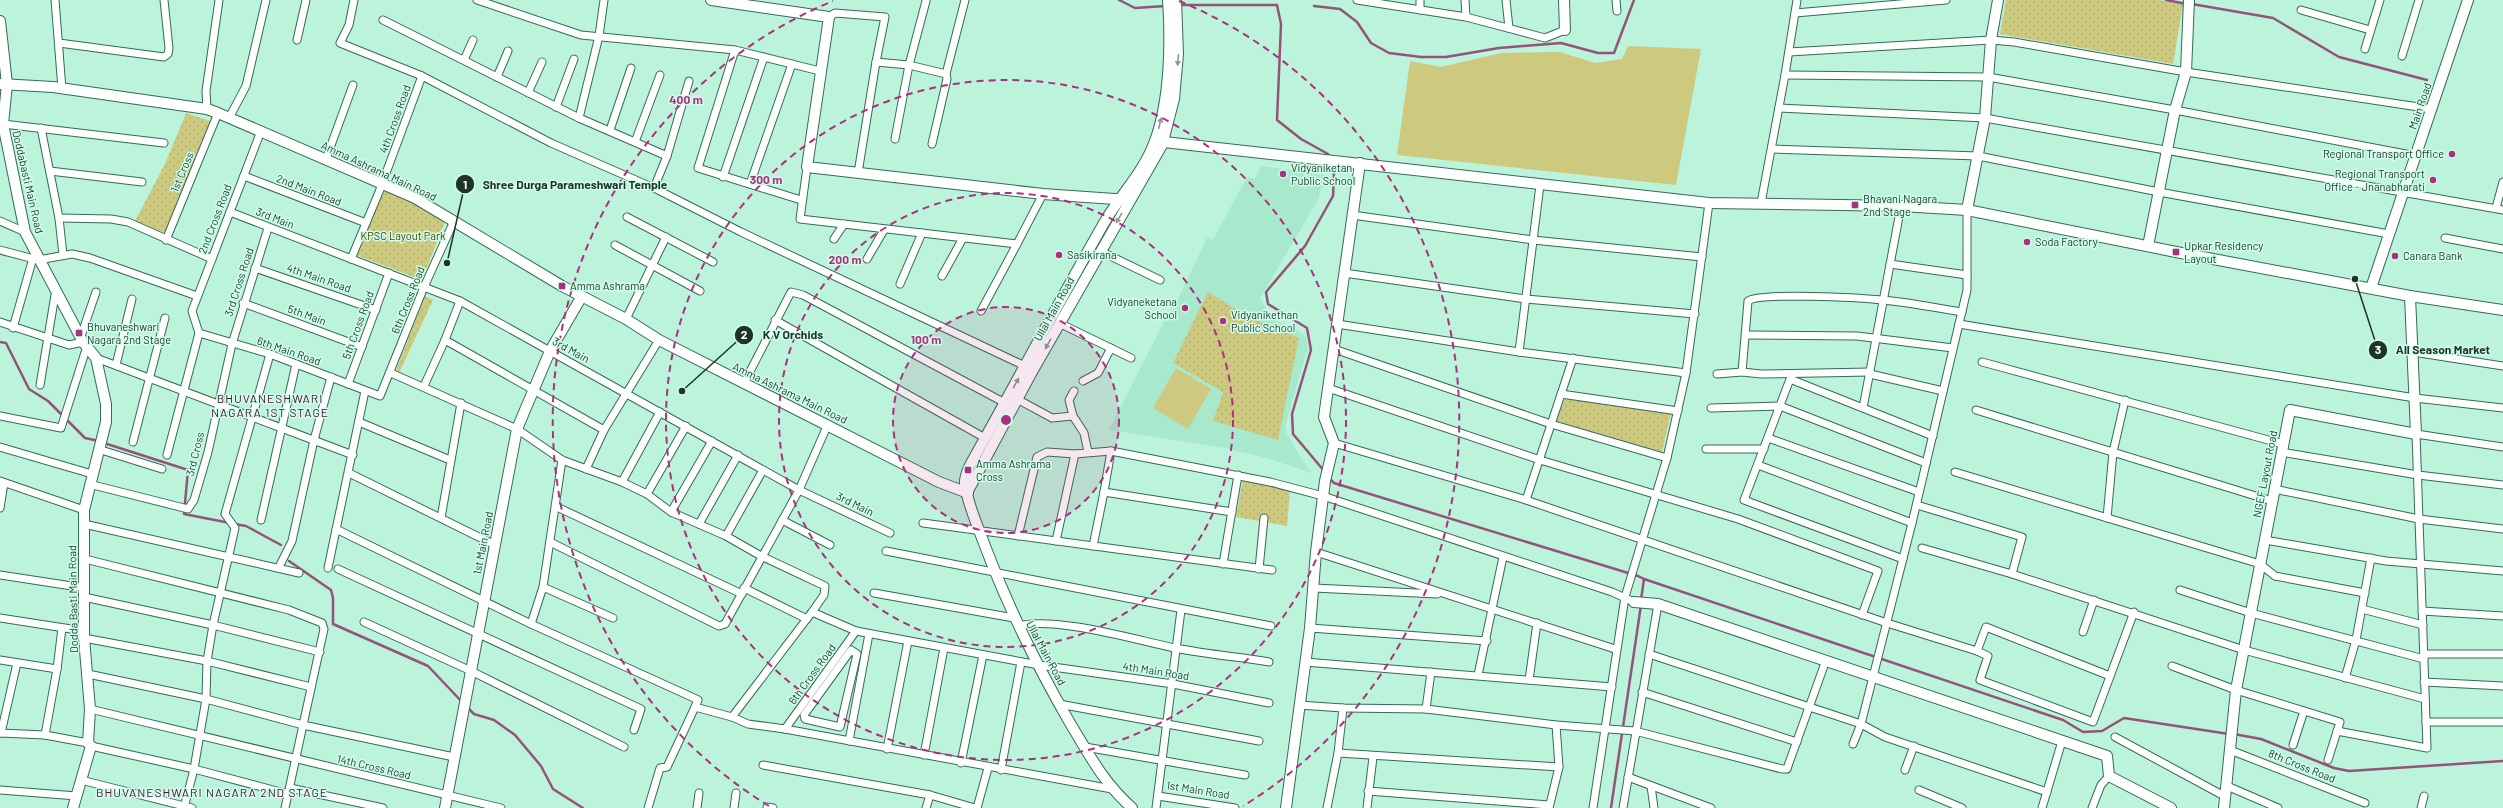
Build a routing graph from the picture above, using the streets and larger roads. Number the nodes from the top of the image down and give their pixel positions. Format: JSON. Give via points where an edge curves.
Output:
{"nodes":[{"id":1,"x":55,"y":0,"type":"edge"},
{"id":2,"x":164,"y":0,"type":"edge"},
{"id":3,"x":219,"y":0,"type":"edge"},
{"id":4,"x":266,"y":0,"type":"edge"},
{"id":5,"x":306,"y":0,"type":"edge"},
{"id":6,"x":354,"y":0,"type":"edge"},
{"id":7,"x":477,"y":0,"type":"edge"},
{"id":8,"x":604,"y":0,"type":"edge"},
{"id":9,"x":711,"y":0,"type":"edge"},
{"id":10,"x":965,"y":0,"type":"edge"},
{"id":11,"x":1167,"y":0,"type":"edge"},
{"id":12,"x":1176,"y":0,"type":"edge"},
{"id":13,"x":1357,"y":0,"type":"edge"},
{"id":14,"x":1420,"y":0,"type":"edge"},
{"id":15,"x":1465,"y":0,"type":"edge"},
{"id":16,"x":1506,"y":0,"type":"edge"},
{"id":17,"x":1564,"y":0,"type":"edge"},
{"id":18,"x":1616,"y":0,"type":"edge"},
{"id":19,"x":1797,"y":0,"type":"edge"},
{"id":20,"x":1946,"y":0,"type":"edge"},
{"id":21,"x":1998,"y":0,"type":"edge"},
{"id":22,"x":2189,"y":0,"type":"edge"},
{"id":23,"x":2380,"y":0,"type":"edge"},
{"id":24,"x":2418,"y":0,"type":"edge"},
{"id":25,"x":2468,"y":0,"type":"edge"},
{"id":26,"x":926,"y":1,"type":"edge"},
{"id":27,"x":1379,"y":2,"type":"edge"},
{"id":28,"x":1901,"y":2,"type":"edge"},
{"id":29,"x":1420,"y":10,"type":"junction"},
{"id":30,"x":2301,"y":10,"type":"dead end"},
{"id":31,"x":1617,"y":11,"type":"dead end"},
{"id":32,"x":1795,"y":13,"type":"junction"},
{"id":33,"x":829,"y":17,"type":"junction"},
{"id":34,"x":1466,"y":17,"type":"junction"},
{"id":35,"x":383,"y":20,"type":"dead end"},
{"id":36,"x":0,"y":21,"type":"edge"},
{"id":37,"x":1174,"y":21,"type":"junction"},
{"id":38,"x":1509,"y":28,"type":"junction"},
{"id":39,"x":1565,"y":30,"type":"joint"},
{"id":40,"x":2370,"y":30,"type":"junction"},
{"id":41,"x":599,"y":36,"type":"junction"},
{"id":42,"x":297,"y":40,"type":"dead end"},
{"id":43,"x":473,"y":40,"type":"dead end"},
{"id":44,"x":1991,"y":40,"type":"junction"},
{"id":45,"x":59,"y":44,"type":"junction"},
{"id":46,"x":2365,"y":49,"type":"dead end"},
{"id":47,"x":735,"y":50,"type":"junction"},
{"id":48,"x":508,"y":51,"type":"dead end"},
{"id":49,"x":1789,"y":52,"type":"junction"},
{"id":50,"x":2402,"y":56,"type":"dead end"},
{"id":51,"x":764,"y":57,"type":"junction"},
{"id":52,"x":574,"y":58,"type":"dead end"},
{"id":53,"x":464,"y":60,"type":"junction"},
{"id":54,"x":542,"y":62,"type":"dead end"},
{"id":55,"x":876,"y":62,"type":"junction"},
{"id":56,"x":792,"y":64,"type":"junction"},
{"id":57,"x":909,"y":65,"type":"junction"},
{"id":58,"x":631,"y":68,"type":"dead end"},
{"id":59,"x":820,"y":71,"type":"junction"},
{"id":60,"x":2186,"y":72,"type":"junction"},
{"id":61,"x":946,"y":74,"type":"junction"},
{"id":62,"x":660,"y":75,"type":"dead end"},
{"id":63,"x":1785,"y":75,"type":"junction"},
{"id":64,"x":422,"y":76,"type":"junction"},
{"id":65,"x":497,"y":77,"type":"junction"},
{"id":66,"x":1988,"y":77,"type":"junction"},
{"id":67,"x":689,"y":81,"type":"dead end"},
{"id":68,"x":4,"y":84,"type":"edge"},
{"id":69,"x":353,"y":85,"type":"dead end"},
{"id":70,"x":62,"y":89,"type":"junction"},
{"id":71,"x":0,"y":93,"type":"edge"},
{"id":72,"x":528,"y":93,"type":"junction"},
{"id":73,"x":5,"y":106,"type":"junction"},
{"id":74,"x":556,"y":107,"type":"junction"},
{"id":75,"x":1779,"y":108,"type":"junction"},
{"id":76,"x":207,"y":109,"type":"junction"},
{"id":77,"x":2432,"y":109,"type":"junction"},
{"id":78,"x":2175,"y":110,"type":"junction"},
{"id":79,"x":218,"y":113,"type":"junction"},
{"id":80,"x":229,"y":118,"type":"junction"},
{"id":81,"x":579,"y":118,"type":"junction"},
{"id":82,"x":1985,"y":118,"type":"junction"},
{"id":83,"x":3,"y":124,"type":"junction"},
{"id":84,"x":41,"y":128,"type":"junction"},
{"id":85,"x":610,"y":130,"type":"junction"},
{"id":86,"x":261,"y":131,"type":"junction"},
{"id":87,"x":895,"y":139,"type":"dead end"},
{"id":88,"x":1159,"y":141,"type":"junction"},
{"id":89,"x":635,"y":142,"type":"junction"},
{"id":90,"x":164,"y":143,"type":"dead end"},
{"id":91,"x":932,"y":144,"type":"dead end"},
{"id":92,"x":1772,"y":148,"type":"junction"},
{"id":93,"x":2167,"y":151,"type":"junction"},
{"id":94,"x":667,"y":156,"type":"junction"},
{"id":95,"x":1978,"y":156,"type":"junction"},
{"id":96,"x":2416,"y":156,"type":"junction"},
{"id":97,"x":326,"y":159,"type":"junction"},
{"id":98,"x":1360,"y":163,"type":"junction"},
{"id":99,"x":806,"y":167,"type":"junction"},
{"id":100,"x":50,"y":171,"type":"junction"},
{"id":101,"x":858,"y":173,"type":"junction"},
{"id":102,"x":244,"y":176,"type":"junction"},
{"id":103,"x":723,"y":177,"type":"junction"},
{"id":104,"x":142,"y":182,"type":"dead end"},
{"id":105,"x":2503,"y":182,"type":"edge"},
{"id":106,"x":382,"y":184,"type":"junction"},
{"id":107,"x":750,"y":184,"type":"junction"},
{"id":108,"x":1540,"y":185,"type":"junction"},
{"id":109,"x":654,"y":188,"type":"junction"},
{"id":110,"x":2159,"y":192,"type":"junction"},
{"id":111,"x":2404,"y":192,"type":"junction"},
{"id":112,"x":1043,"y":194,"type":"junction"},
{"id":113,"x":1125,"y":199,"type":"junction"},
{"id":114,"x":801,"y":200,"type":"junction"},
{"id":115,"x":1709,"y":203,"type":"junction"},
{"id":116,"x":1761,"y":203,"type":"junction"},
{"id":117,"x":1901,"y":206,"type":"junction"},
{"id":118,"x":2499,"y":209,"type":"edge"},
{"id":119,"x":1967,"y":210,"type":"junction"},
{"id":120,"x":230,"y":212,"type":"junction"},
{"id":121,"x":1352,"y":215,"type":"junction"},
{"id":122,"x":627,"y":217,"type":"dead end"},
{"id":123,"x":59,"y":218,"type":"junction"},
{"id":124,"x":0,"y":221,"type":"edge"},
{"id":125,"x":454,"y":221,"type":"junction"},
{"id":126,"x":366,"y":223,"type":"junction"},
{"id":127,"x":844,"y":224,"type":"junction"},
{"id":128,"x":268,"y":228,"type":"junction"},
{"id":129,"x":884,"y":230,"type":"junction"},
{"id":130,"x":25,"y":232,"type":"junction"},
{"id":131,"x":922,"y":233,"type":"junction"},
{"id":132,"x":2390,"y":234,"type":"junction"},
{"id":133,"x":666,"y":237,"type":"junction"},
{"id":134,"x":963,"y":238,"type":"junction"},
{"id":135,"x":2445,"y":238,"type":"dead end"},
{"id":136,"x":834,"y":239,"type":"dead end"},
{"id":137,"x":166,"y":240,"type":"junction"},
{"id":138,"x":1533,"y":240,"type":"junction"},
{"id":139,"x":1017,"y":244,"type":"junction"},
{"id":140,"x":615,"y":245,"type":"dead end"},
{"id":141,"x":2148,"y":246,"type":"junction"},
{"id":142,"x":2503,"y":249,"type":"edge"},
{"id":143,"x":0,"y":250,"type":"edge"},
{"id":144,"x":1100,"y":252,"type":"junction"},
{"id":145,"x":63,"y":255,"type":"junction"},
{"id":146,"x":1702,"y":258,"type":"junction"},
{"id":147,"x":36,"y":259,"type":"junction"},
{"id":148,"x":212,"y":259,"type":"junction"},
{"id":149,"x":351,"y":259,"type":"junction"},
{"id":150,"x":867,"y":259,"type":"dead end"},
{"id":151,"x":714,"y":262,"type":"dead end"},
{"id":152,"x":1890,"y":264,"type":"junction"},
{"id":153,"x":652,"y":266,"type":"junction"},
{"id":154,"x":255,"y":268,"type":"junction"},
{"id":155,"x":389,"y":273,"type":"junction"},
{"id":156,"x":1344,"y":273,"type":"junction"},
{"id":157,"x":1967,"y":275,"type":"junction"},
{"id":158,"x":942,"y":276,"type":"dead end"},
{"id":159,"x":1160,"y":280,"type":"dead end"},
{"id":160,"x":900,"y":284,"type":"dead end"},
{"id":161,"x":424,"y":287,"type":"junction"},
{"id":162,"x":2371,"y":288,"type":"junction"},
{"id":163,"x":56,"y":289,"type":"junction"},
{"id":164,"x":700,"y":291,"type":"dead end"},
{"id":165,"x":96,"y":292,"type":"dead end"},
{"id":166,"x":197,"y":296,"type":"junction"},
{"id":167,"x":582,"y":296,"type":"junction"},
{"id":168,"x":2410,"y":296,"type":"junction"},
{"id":169,"x":132,"y":299,"type":"dead end"},
{"id":170,"x":1526,"y":299,"type":"junction"},
{"id":171,"x":1883,"y":300,"type":"junction"},
{"id":172,"x":460,"y":301,"type":"junction"},
{"id":173,"x":243,"y":303,"type":"junction"},
{"id":174,"x":376,"y":310,"type":"junction"},
{"id":175,"x":2503,"y":310,"type":"edge"},
{"id":176,"x":981,"y":311,"type":"dead end"},
{"id":177,"x":1962,"y":312,"type":"junction"},
{"id":178,"x":1695,"y":314,"type":"junction"},
{"id":179,"x":165,"y":318,"type":"dead end"},
{"id":180,"x":626,"y":319,"type":"junction"},
{"id":181,"x":775,"y":320,"type":"junction"},
{"id":182,"x":0,"y":322,"type":"edge"},
{"id":183,"x":1059,"y":324,"type":"junction"},
{"id":184,"x":1337,"y":324,"type":"junction"},
{"id":185,"x":1959,"y":324,"type":"junction"},
{"id":186,"x":13,"y":328,"type":"junction"},
{"id":187,"x":200,"y":333,"type":"junction"},
{"id":188,"x":1746,"y":335,"type":"junction"},
{"id":189,"x":47,"y":336,"type":"junction"},
{"id":190,"x":445,"y":340,"type":"junction"},
{"id":191,"x":658,"y":340,"type":"junction"},
{"id":192,"x":1876,"y":340,"type":"junction"},
{"id":193,"x":84,"y":342,"type":"junction"},
{"id":194,"x":232,"y":344,"type":"junction"},
{"id":195,"x":362,"y":347,"type":"junction"},
{"id":196,"x":1111,"y":348,"type":"junction"},
{"id":197,"x":1953,"y":348,"type":"junction"},
{"id":198,"x":1334,"y":349,"type":"junction"},
{"id":199,"x":550,"y":351,"type":"junction"},
{"id":200,"x":1520,"y":352,"type":"junction"},
{"id":201,"x":2413,"y":352,"type":"junction"},
{"id":202,"x":270,"y":354,"type":"junction"},
{"id":203,"x":96,"y":358,"type":"junction"},
{"id":204,"x":1131,"y":358,"type":"dead end"},
{"id":205,"x":1573,"y":358,"type":"junction"},
{"id":206,"x":1982,"y":362,"type":"dead end"},
{"id":207,"x":296,"y":364,"type":"junction"},
{"id":208,"x":116,"y":365,"type":"junction"},
{"id":209,"x":2503,"y":366,"type":"edge"},
{"id":210,"x":1029,"y":368,"type":"junction"},
{"id":211,"x":1742,"y":372,"type":"junction"},
{"id":212,"x":391,"y":373,"type":"junction"},
{"id":213,"x":1686,"y":373,"type":"junction"},
{"id":214,"x":1870,"y":373,"type":"junction"},
{"id":215,"x":1717,"y":374,"type":"dead end"},
{"id":216,"x":331,"y":377,"type":"junction"},
{"id":217,"x":149,"y":378,"type":"junction"},
{"id":218,"x":1083,"y":381,"type":"dead end"},
{"id":219,"x":744,"y":383,"type":"junction"},
{"id":220,"x":348,"y":384,"type":"junction"},
{"id":221,"x":40,"y":385,"type":"dead end"},
{"id":222,"x":424,"y":386,"type":"junction"},
{"id":223,"x":1328,"y":388,"type":"junction"},
{"id":224,"x":384,"y":389,"type":"joint"},
{"id":225,"x":366,"y":391,"type":"junction"},
{"id":226,"x":533,"y":391,"type":"junction"},
{"id":227,"x":1074,"y":391,"type":"dead end"},
{"id":228,"x":1943,"y":391,"type":"junction"},
{"id":229,"x":184,"y":392,"type":"junction"},
{"id":230,"x":628,"y":394,"type":"junction"},
{"id":231,"x":1561,"y":394,"type":"junction"},
{"id":232,"x":2415,"y":398,"type":"junction"},
{"id":233,"x":1017,"y":399,"type":"junction"},
{"id":234,"x":2125,"y":400,"type":"junction"},
{"id":235,"x":461,"y":403,"type":"junction"},
{"id":236,"x":1004,"y":403,"type":"junction"},
{"id":237,"x":218,"y":404,"type":"junction"},
{"id":238,"x":1780,"y":406,"type":"junction"},
{"id":239,"x":1711,"y":408,"type":"dead end"},
{"id":240,"x":1863,"y":408,"type":"junction"},
{"id":241,"x":2503,"y":408,"type":"edge"},
{"id":242,"x":1976,"y":410,"type":"dead end"},
{"id":243,"x":1678,"y":411,"type":"junction"},
{"id":244,"x":660,"y":412,"type":"junction"},
{"id":245,"x":0,"y":416,"type":"edge"},
{"id":246,"x":1073,"y":416,"type":"junction"},
{"id":247,"x":251,"y":417,"type":"junction"},
{"id":248,"x":359,"y":422,"type":"junction"},
{"id":249,"x":828,"y":424,"type":"junction"},
{"id":250,"x":1552,"y":424,"type":"junction"},
{"id":251,"x":686,"y":426,"type":"junction"},
{"id":252,"x":281,"y":428,"type":"junction"},
{"id":253,"x":517,"y":429,"type":"junction"},
{"id":254,"x":604,"y":430,"type":"junction"},
{"id":255,"x":2416,"y":434,"type":"junction"},
{"id":256,"x":102,"y":436,"type":"joint"},
{"id":257,"x":1933,"y":436,"type":"junction"},
{"id":258,"x":985,"y":438,"type":"junction"},
{"id":259,"x":1768,"y":438,"type":"junction"},
{"id":260,"x":314,"y":440,"type":"junction"},
{"id":261,"x":712,"y":441,"type":"junction"},
{"id":262,"x":133,"y":442,"type":"dead end"},
{"id":263,"x":1334,"y":443,"type":"junction"},
{"id":264,"x":0,"y":447,"type":"edge"},
{"id":265,"x":2503,"y":447,"type":"edge"},
{"id":266,"x":2282,"y":448,"type":"junction"},
{"id":267,"x":99,"y":449,"type":"junction"},
{"id":268,"x":1706,"y":449,"type":"dead end"},
{"id":269,"x":1764,"y":449,"type":"junction"},
{"id":270,"x":1111,"y":451,"type":"junction"},
{"id":271,"x":1088,"y":452,"type":"junction"},
{"id":272,"x":2114,"y":452,"type":"junction"},
{"id":273,"x":1075,"y":454,"type":"junction"},
{"id":274,"x":167,"y":455,"type":"dead end"},
{"id":275,"x":353,"y":455,"type":"junction"},
{"id":276,"x":738,"y":455,"type":"junction"},
{"id":277,"x":1667,"y":458,"type":"junction"},
{"id":278,"x":450,"y":460,"type":"junction"},
{"id":279,"x":562,"y":460,"type":"junction"},
{"id":280,"x":1540,"y":460,"type":"junction"},
{"id":281,"x":1926,"y":463,"type":"junction"},
{"id":282,"x":1758,"y":465,"type":"junction"},
{"id":283,"x":162,"y":468,"type":"dead end"},
{"id":284,"x":586,"y":469,"type":"junction"},
{"id":285,"x":763,"y":470,"type":"junction"},
{"id":286,"x":1955,"y":472,"type":"dead end"},
{"id":287,"x":349,"y":473,"type":"junction"},
{"id":288,"x":92,"y":474,"type":"junction"},
{"id":289,"x":1238,"y":475,"type":"junction"},
{"id":290,"x":2418,"y":475,"type":"junction"},
{"id":291,"x":2,"y":482,"type":"edge"},
{"id":292,"x":622,"y":482,"type":"junction"},
{"id":293,"x":89,"y":484,"type":"junction"},
{"id":294,"x":2503,"y":485,"type":"edge"},
{"id":295,"x":799,"y":490,"type":"junction"},
{"id":296,"x":2274,"y":490,"type":"junction"},
{"id":297,"x":1104,"y":492,"type":"junction"},
{"id":298,"x":1920,"y":492,"type":"junction"},
{"id":299,"x":968,"y":493,"type":"junction"},
{"id":300,"x":647,"y":494,"type":"junction"},
{"id":301,"x":1655,"y":494,"type":"junction"},
{"id":302,"x":1323,"y":496,"type":"junction"},
{"id":303,"x":1526,"y":500,"type":"junction"},
{"id":304,"x":2272,"y":501,"type":"junction"},
{"id":305,"x":1917,"y":505,"type":"junction"},
{"id":306,"x":556,"y":507,"type":"junction"},
{"id":307,"x":0,"y":508,"type":"edge"},
{"id":308,"x":84,"y":510,"type":"junction"},
{"id":309,"x":671,"y":512,"type":"junction"},
{"id":310,"x":1232,"y":512,"type":"junction"},
{"id":311,"x":441,"y":518,"type":"junction"},
{"id":312,"x":1264,"y":518,"type":"dead end"},
{"id":313,"x":2107,"y":518,"type":"junction"},
{"id":314,"x":2419,"y":519,"type":"junction"},
{"id":315,"x":261,"y":520,"type":"dead end"},
{"id":316,"x":782,"y":520,"type":"junction"},
{"id":317,"x":924,"y":523,"type":"dead end"},
{"id":318,"x":1912,"y":523,"type":"junction"},
{"id":319,"x":84,"y":524,"type":"junction"},
{"id":320,"x":699,"y":524,"type":"junction"},
{"id":321,"x":336,"y":529,"type":"junction"},
{"id":322,"x":2503,"y":529,"type":"edge"},
{"id":323,"x":979,"y":530,"type":"junction"},
{"id":324,"x":890,"y":533,"type":"dead end"},
{"id":325,"x":726,"y":536,"type":"junction"},
{"id":326,"x":1018,"y":536,"type":"junction"},
{"id":327,"x":1640,"y":540,"type":"junction"},
{"id":328,"x":2265,"y":540,"type":"junction"},
{"id":329,"x":1056,"y":541,"type":"junction"},
{"id":330,"x":550,"y":542,"type":"junction"},
{"id":331,"x":495,"y":545,"type":"junction"},
{"id":332,"x":830,"y":545,"type":"dead end"},
{"id":333,"x":1093,"y":546,"type":"junction"},
{"id":334,"x":1922,"y":548,"type":"dead end"},
{"id":335,"x":886,"y":551,"type":"dead end"},
{"id":336,"x":1316,"y":552,"type":"junction"},
{"id":337,"x":761,"y":556,"type":"junction"},
{"id":338,"x":1503,"y":556,"type":"junction"},
{"id":339,"x":230,"y":557,"type":"junction"},
{"id":340,"x":2371,"y":558,"type":"junction"},
{"id":341,"x":85,"y":559,"type":"junction"},
{"id":342,"x":1903,"y":559,"type":"junction"},
{"id":343,"x":1223,"y":564,"type":"junction"},
{"id":344,"x":2260,"y":564,"type":"junction"},
{"id":345,"x":2421,"y":564,"type":"junction"},
{"id":346,"x":279,"y":567,"type":"junction"},
{"id":347,"x":328,"y":568,"type":"dead end"},
{"id":348,"x":338,"y":569,"type":"dead end"},
{"id":349,"x":1259,"y":569,"type":"junction"},
{"id":350,"x":1272,"y":570,"type":"dead end"},
{"id":351,"x":2503,"y":571,"type":"edge"},
{"id":352,"x":299,"y":573,"type":"dead end"},
{"id":353,"x":996,"y":574,"type":"junction"},
{"id":354,"x":2012,"y":574,"type":"junction"},
{"id":355,"x":0,"y":575,"type":"edge"},
{"id":356,"x":542,"y":587,"type":"junction"},
{"id":357,"x":1314,"y":588,"type":"junction"},
{"id":358,"x":2180,"y":590,"type":"dead end"},
{"id":359,"x":743,"y":591,"type":"junction"},
{"id":360,"x":874,"y":592,"type":"dead end"},
{"id":361,"x":85,"y":593,"type":"junction"},
{"id":362,"x":2365,"y":593,"type":"junction"},
{"id":363,"x":221,"y":594,"type":"junction"},
{"id":364,"x":1447,"y":594,"type":"junction"},
{"id":365,"x":1629,"y":599,"type":"junction"},
{"id":366,"x":2094,"y":600,"type":"junction"},
{"id":367,"x":484,"y":601,"type":"junction"},
{"id":368,"x":1658,"y":604,"type":"junction"},
{"id":369,"x":1493,"y":608,"type":"junction"},
{"id":370,"x":1181,"y":610,"type":"junction"},
{"id":371,"x":2362,"y":610,"type":"junction"},
{"id":372,"x":2422,"y":610,"type":"junction"},
{"id":373,"x":812,"y":612,"type":"junction"},
{"id":374,"x":2134,"y":612,"type":"junction"},
{"id":375,"x":2251,"y":613,"type":"junction"},
{"id":376,"x":1862,"y":615,"type":"junction"},
{"id":377,"x":2503,"y":616,"type":"edge"},
{"id":378,"x":0,"y":618,"type":"edge"},
{"id":379,"x":613,"y":618,"type":"dead end"},
{"id":380,"x":807,"y":619,"type":"junction"},
{"id":381,"x":364,"y":622,"type":"dead end"},
{"id":382,"x":1016,"y":622,"type":"junction"},
{"id":383,"x":1537,"y":623,"type":"junction"},
{"id":384,"x":1887,"y":623,"type":"junction"},
{"id":385,"x":531,"y":624,"type":"junction"},
{"id":386,"x":214,"y":625,"type":"junction"},
{"id":387,"x":2423,"y":625,"type":"junction"},
{"id":388,"x":1271,"y":626,"type":"dead end"},
{"id":389,"x":62,"y":628,"type":"junction"},
{"id":390,"x":1310,"y":628,"type":"junction"},
{"id":391,"x":856,"y":631,"type":"junction"},
{"id":392,"x":2083,"y":632,"type":"dead end"},
{"id":393,"x":478,"y":633,"type":"junction"},
{"id":394,"x":869,"y":634,"type":"junction"},
{"id":395,"x":84,"y":635,"type":"junction"},
{"id":396,"x":2356,"y":640,"type":"junction"},
{"id":397,"x":908,"y":641,"type":"junction"},
{"id":398,"x":1487,"y":641,"type":"junction"},
{"id":399,"x":944,"y":648,"type":"junction"},
{"id":400,"x":1177,"y":648,"type":"junction"},
{"id":401,"x":1615,"y":649,"type":"junction"},
{"id":402,"x":2244,"y":650,"type":"junction"},
{"id":403,"x":1977,"y":651,"type":"junction"},
{"id":404,"x":320,"y":652,"type":"junction"},
{"id":405,"x":1649,"y":654,"type":"junction"},
{"id":406,"x":2503,"y":654,"type":"edge"},
{"id":407,"x":982,"y":655,"type":"junction"},
{"id":408,"x":2424,"y":656,"type":"junction"},
{"id":409,"x":0,"y":660,"type":"edge"},
{"id":410,"x":207,"y":661,"type":"junction"},
{"id":411,"x":1021,"y":662,"type":"junction"},
{"id":412,"x":1269,"y":662,"type":"dead end"},
{"id":413,"x":1305,"y":662,"type":"junction"},
{"id":414,"x":1825,"y":662,"type":"junction"},
{"id":415,"x":17,"y":663,"type":"junction"},
{"id":416,"x":1038,"y":665,"type":"junction"},
{"id":417,"x":2172,"y":666,"type":"dead end"},
{"id":418,"x":57,"y":669,"type":"junction"},
{"id":419,"x":471,"y":671,"type":"junction"},
{"id":420,"x":1431,"y":672,"type":"junction"},
{"id":421,"x":88,"y":674,"type":"junction"},
{"id":422,"x":1478,"y":676,"type":"junction"},
{"id":423,"x":1874,"y":676,"type":"junction"},
{"id":424,"x":2110,"y":676,"type":"junction"},
{"id":425,"x":2345,"y":678,"type":"junction"},
{"id":426,"x":1529,"y":680,"type":"junction"},
{"id":427,"x":2424,"y":682,"type":"junction"},
{"id":428,"x":1173,"y":684,"type":"junction"},
{"id":429,"x":2503,"y":686,"type":"edge"},
{"id":430,"x":311,"y":687,"type":"junction"},
{"id":431,"x":1612,"y":688,"type":"junction"},
{"id":432,"x":2236,"y":690,"type":"junction"},
{"id":433,"x":1642,"y":692,"type":"junction"},
{"id":434,"x":206,"y":699,"type":"junction"},
{"id":435,"x":2425,"y":699,"type":"junction"},
{"id":436,"x":1059,"y":704,"type":"junction"},
{"id":437,"x":1269,"y":704,"type":"dead end"},
{"id":438,"x":1299,"y":705,"type":"junction"},
{"id":439,"x":1810,"y":706,"type":"junction"},
{"id":440,"x":695,"y":707,"type":"junction"},
{"id":441,"x":1343,"y":708,"type":"junction"},
{"id":442,"x":90,"y":709,"type":"junction"},
{"id":443,"x":1426,"y":709,"type":"junction"},
{"id":444,"x":2304,"y":710,"type":"junction"},
{"id":445,"x":732,"y":716,"type":"junction"},
{"id":446,"x":2426,"y":722,"type":"junction"},
{"id":447,"x":2503,"y":722,"type":"edge"},
{"id":448,"x":822,"y":724,"type":"junction"},
{"id":449,"x":1168,"y":724,"type":"junction"},
{"id":450,"x":1861,"y":724,"type":"junction"},
{"id":451,"x":303,"y":725,"type":"junction"},
{"id":452,"x":1556,"y":725,"type":"junction"},
{"id":453,"x":1606,"y":727,"type":"junction"},
{"id":454,"x":785,"y":729,"type":"junction"},
{"id":455,"x":634,"y":730,"type":"dead end"},
{"id":456,"x":1632,"y":731,"type":"junction"},
{"id":457,"x":2337,"y":731,"type":"junction"},
{"id":458,"x":1,"y":733,"type":"edge"},
{"id":459,"x":199,"y":734,"type":"junction"},
{"id":460,"x":45,"y":735,"type":"junction"},
{"id":461,"x":819,"y":736,"type":"junction"},
{"id":462,"x":2115,"y":737,"type":"dead end"},
{"id":463,"x":1258,"y":741,"type":"dead end"},
{"id":464,"x":2062,"y":741,"type":"junction"},
{"id":465,"x":850,"y":742,"type":"junction"},
{"id":466,"x":1797,"y":742,"type":"junction"},
{"id":467,"x":89,"y":744,"type":"junction"},
{"id":468,"x":1853,"y":744,"type":"dead end"},
{"id":469,"x":2293,"y":745,"type":"dead end"},
{"id":470,"x":1914,"y":746,"type":"junction"},
{"id":471,"x":624,"y":747,"type":"dead end"},
{"id":472,"x":1085,"y":747,"type":"junction"},
{"id":473,"x":887,"y":748,"type":"junction"},
{"id":474,"x":2230,"y":750,"type":"junction"},
{"id":475,"x":1338,"y":753,"type":"junction"},
{"id":476,"x":924,"y":755,"type":"junction"},
{"id":477,"x":454,"y":757,"type":"junction"},
{"id":478,"x":1373,"y":757,"type":"junction"},
{"id":479,"x":297,"y":760,"type":"junction"},
{"id":480,"x":2328,"y":760,"type":"dead end"},
{"id":481,"x":961,"y":762,"type":"junction"},
{"id":482,"x":1162,"y":762,"type":"junction"},
{"id":483,"x":763,"y":765,"type":"dead end"},
{"id":484,"x":1558,"y":767,"type":"junction"},
{"id":485,"x":988,"y":768,"type":"junction"},
{"id":486,"x":194,"y":769,"type":"junction"},
{"id":487,"x":1001,"y":770,"type":"junction"},
{"id":488,"x":1905,"y":770,"type":"dead end"},
{"id":489,"x":1245,"y":775,"type":"dead end"},
{"id":490,"x":1628,"y":776,"type":"junction"},
{"id":491,"x":2109,"y":776,"type":"junction"},
{"id":492,"x":81,"y":780,"type":"junction"},
{"id":493,"x":1652,"y":786,"type":"junction"},
{"id":494,"x":2227,"y":786,"type":"junction"},
{"id":495,"x":1112,"y":789,"type":"junction"},
{"id":496,"x":0,"y":790,"type":"edge"},
{"id":497,"x":1919,"y":790,"type":"dead end"},
{"id":498,"x":289,"y":791,"type":"junction"},
{"id":499,"x":1368,"y":791,"type":"junction"},
{"id":500,"x":2047,"y":792,"type":"junction"},
{"id":501,"x":699,"y":793,"type":"dead end"},
{"id":502,"x":736,"y":793,"type":"dead end"},
{"id":503,"x":447,"y":794,"type":"junction"},
{"id":504,"x":930,"y":795,"type":"junction"},
{"id":505,"x":77,"y":796,"type":"junction"},
{"id":506,"x":1158,"y":796,"type":"junction"},
{"id":507,"x":2424,"y":796,"type":"dead end"},
{"id":508,"x":2226,"y":797,"type":"junction"},
{"id":509,"x":2365,"y":803,"type":"dead end"},
{"id":510,"x":187,"y":807,"type":"edge"},
{"id":511,"x":1549,"y":807,"type":"edge"},
{"id":512,"x":74,"y":808,"type":"edge"},
{"id":513,"x":285,"y":808,"type":"edge"},
{"id":514,"x":383,"y":808,"type":"edge"},
{"id":515,"x":444,"y":808,"type":"edge"},
{"id":516,"x":501,"y":808,"type":"edge"},
{"id":517,"x":648,"y":808,"type":"edge"},
{"id":518,"x":697,"y":808,"type":"edge"},
{"id":519,"x":734,"y":808,"type":"edge"},
{"id":520,"x":926,"y":808,"type":"edge"},
{"id":521,"x":976,"y":808,"type":"edge"},
{"id":522,"x":1132,"y":808,"type":"edge"},
{"id":523,"x":1156,"y":808,"type":"edge"},
{"id":524,"x":1235,"y":808,"type":"edge"},
{"id":525,"x":1286,"y":808,"type":"edge"},
{"id":526,"x":1327,"y":808,"type":"edge"},
{"id":527,"x":1367,"y":808,"type":"edge"},
{"id":528,"x":1593,"y":808,"type":"edge"},
{"id":529,"x":1623,"y":808,"type":"edge"},
{"id":530,"x":1654,"y":808,"type":"edge"},
{"id":531,"x":1711,"y":808,"type":"edge"},
{"id":532,"x":1962,"y":808,"type":"edge"},
{"id":533,"x":2042,"y":808,"type":"edge"},
{"id":534,"x":2092,"y":808,"type":"edge"},
{"id":535,"x":2171,"y":808,"type":"edge"},
{"id":536,"x":2224,"y":808,"type":"edge"},
{"id":537,"x":2278,"y":808,"type":"edge"},
{"id":538,"x":2421,"y":808,"type":"edge"}],
"edges":[{"from":1,"to":45,"type":"street"},
{"from":2,"to":45,"type":"street","via":[[169,48],[168,54],[164,57]]},
{"from":3,"to":76,"type":"street","via":[[206,90]]},
{"from":4,"to":80,"type":"street","via":[[246,86]]},
{"from":5,"to":42,"type":"street"},
{"from":6,"to":64,"type":"street","via":[[349,25],[340,43]]},
{"from":7,"to":41,"type":"street","via":[[562,30]]},
{"from":8,"to":41,"type":"street"},
{"from":9,"to":33,"type":"street"},
{"from":10,"to":61,"type":"street"},
{"from":11,"to":37,"type":"street"},
{"from":12,"to":37,"type":"street"},
{"from":13,"to":27,"type":"street"},
{"from":14,"to":29,"type":"street"},
{"from":15,"to":34,"type":"street"},
{"from":16,"to":38,"type":"street"},
{"from":17,"to":39,"type":"street"},
{"from":18,"to":31,"type":"street"},
{"from":19,"to":32,"type":"street"},
{"from":20,"to":28,"type":"street"},
{"from":21,"to":44,"type":"street"},
{"from":22,"to":60,"type":"street"},
{"from":23,"to":40,"type":"street"},
{"from":24,"to":50,"type":"street"},
{"from":25,"to":77,"type":"street","name":"Main Road"},
{"from":26,"to":57,"type":"street"},
{"from":27,"to":29,"type":"street"},
{"from":28,"to":32,"type":"street"},
{"from":29,"to":34,"type":"street"},
{"from":30,"to":40,"type":"street"},
{"from":32,"to":49,"type":"street"},
{"from":33,"to":55,"type":"street","via":[[835,13],[885,17]]},
{"from":33,"to":59,"type":"street"},
{"from":34,"to":38,"type":"street"},
{"from":35,"to":53,"type":"street"},
{"from":36,"to":68,"type":"street"},
{"from":37,"to":88,"type":"street","name":"Ullal Main Road"},
{"from":38,"to":39,"type":"street","via":[[1545,38]]},
{"from":40,"to":46,"type":"street"},
{"from":41,"to":47,"type":"street"},
{"from":41,"to":81,"type":"street"},
{"from":43,"to":53,"type":"street"},
{"from":44,"to":49,"type":"street"},
{"from":44,"to":60,"type":"street"},
{"from":44,"to":66,"type":"street"},
{"from":45,"to":70,"type":"street"},
{"from":47,"to":51,"type":"street"},
{"from":47,"to":103,"type":"street","via":[[698,168]]},
{"from":48,"to":65,"type":"street"},
{"from":49,"to":63,"type":"street"},
{"from":51,"to":56,"type":"street"},
{"from":51,"to":103,"type":"street"},
{"from":52,"to":74,"type":"street"},
{"from":53,"to":65,"type":"street"},
{"from":54,"to":72,"type":"street"},
{"from":55,"to":57,"type":"street","via":[[879,60]]},
{"from":55,"to":101,"type":"street"},
{"from":56,"to":59,"type":"street"},
{"from":56,"to":107,"type":"street"},
{"from":57,"to":61,"type":"street"},
{"from":57,"to":87,"type":"street"},
{"from":58,"to":85,"type":"street"},
{"from":59,"to":99,"type":"street"},
{"from":60,"to":77,"type":"street"},
{"from":60,"to":78,"type":"street"},
{"from":61,"to":91,"type":"street"},
{"from":62,"to":89,"type":"street"},
{"from":63,"to":66,"type":"street"},
{"from":63,"to":75,"type":"street"},
{"from":64,"to":106,"type":"street","name":"4th Cross Road"},
{"from":64,"to":109,"type":"street","via":[[552,143]]},
{"from":65,"to":72,"type":"street"},
{"from":66,"to":78,"type":"street"},
{"from":66,"to":82,"type":"street"},
{"from":67,"to":94,"type":"street"},
{"from":68,"to":70,"type":"street","name":"Amma Ashrama Main Road"},
{"from":68,"to":73,"type":"street"},
{"from":69,"to":97,"type":"street"},
{"from":70,"to":76,"type":"street","name":"Amma Ashrama Main Road"},
{"from":71,"to":73,"type":"street"},
{"from":72,"to":74,"type":"street"},
{"from":73,"to":83,"type":"street","name":"Doddabasti Main Road"},
{"from":74,"to":81,"type":"street"},
{"from":75,"to":82,"type":"street"},
{"from":75,"to":92,"type":"street"},
{"from":76,"to":79,"type":"street","name":"Amma Ashrama Main Road"},
{"from":77,"to":96,"type":"street","name":"Main Road"},
{"from":78,"to":93,"type":"street"},
{"from":78,"to":96,"type":"street"},
{"from":79,"to":80,"type":"street","name":"Amma Ashrama Main Road"},
{"from":79,"to":137,"type":"street","name":"1st Cross"},
{"from":80,"to":86,"type":"street","name":"Amma Ashrama Main Road"},
{"from":81,"to":85,"type":"street"},
{"from":82,"to":93,"type":"street"},
{"from":82,"to":95,"type":"street"},
{"from":83,"to":84,"type":"street"},
{"from":83,"to":130,"type":"street","name":"Doddabasti Main Road"},
{"from":84,"to":90,"type":"street"},
{"from":84,"to":100,"type":"street"},
{"from":85,"to":89,"type":"street"},
{"from":86,"to":97,"type":"street","name":"Amma Ashrama Main Road"},
{"from":86,"to":102,"type":"street","name":"2nd Cross Road"},
{"from":88,"to":98,"type":"street"},
{"from":88,"to":113,"type":"street","name":"Ullal Main Road"},
{"from":89,"to":94,"type":"street"},
{"from":92,"to":95,"type":"street"},
{"from":92,"to":116,"type":"street"},
{"from":93,"to":110,"type":"street"},
{"from":93,"to":111,"type":"street"},
{"from":94,"to":109,"type":"street"},
{"from":95,"to":110,"type":"street"},
{"from":95,"to":119,"type":"street"},
{"from":96,"to":111,"type":"street","name":"Main Road"},
{"from":97,"to":106,"type":"street","name":"Amma Ashrama Main Road"},
{"from":98,"to":108,"type":"street"},
{"from":98,"to":121,"type":"street"},
{"from":99,"to":101,"type":"street"},
{"from":99,"to":114,"type":"street"},
{"from":100,"to":104,"type":"street"},
{"from":100,"to":123,"type":"street"},
{"from":101,"to":112,"type":"street"},
{"from":102,"to":120,"type":"street","name":"2nd Cross Road"},
{"from":102,"to":126,"type":"street","name":"2nd Main Road"},
{"from":103,"to":107,"type":"street"},
{"from":105,"to":118,"type":"street"},
{"from":106,"to":125,"type":"street","name":"Amma Ashrama Main Road","via":[[415,198]]},
{"from":106,"to":126,"type":"street","name":"4th Cross Road"},
{"from":107,"to":114,"type":"street"},
{"from":108,"to":115,"type":"street"},
{"from":108,"to":138,"type":"street"},
{"from":109,"to":210,"type":"street","via":[[741,232]]},
{"from":110,"to":132,"type":"street"},
{"from":110,"to":141,"type":"street"},
{"from":111,"to":118,"type":"street"},
{"from":111,"to":132,"type":"street","name":"Main Road"},
{"from":112,"to":113,"type":"street"},
{"from":112,"to":139,"type":"street"},
{"from":113,"to":144,"type":"street","name":"Ullal Main Road","one_way":true},
{"from":113,"to":210,"type":"street","name":"Ullal Main Road","via":[[1105,222]]},
{"from":114,"to":127,"type":"street","via":[[800,219]]},
{"from":115,"to":116,"type":"street"},
{"from":115,"to":146,"type":"street"},
{"from":116,"to":117,"type":"street"},
{"from":117,"to":119,"type":"street"},
{"from":117,"to":152,"type":"street"},
{"from":119,"to":141,"type":"street"},
{"from":119,"to":157,"type":"street"},
{"from":120,"to":128,"type":"street","name":"3rd Main"},
{"from":120,"to":148,"type":"street","name":"2nd Cross Road"},
{"from":121,"to":138,"type":"street"},
{"from":121,"to":156,"type":"street"},
{"from":122,"to":133,"type":"street"},
{"from":123,"to":137,"type":"street","via":[[122,221]]},
{"from":123,"to":145,"type":"street"},
{"from":124,"to":130,"type":"street"},
{"from":125,"to":161,"type":"street","name":"6th Cross Road"},
{"from":125,"to":167,"type":"street","name":"Amma Ashrama Main Road"},
{"from":126,"to":149,"type":"street","name":"4th Cross Road"},
{"from":127,"to":129,"type":"street"},
{"from":127,"to":136,"type":"street"},
{"from":128,"to":149,"type":"street","name":"3rd Main"},
{"from":128,"to":154,"type":"street","name":"3rd Cross Road"},
{"from":129,"to":131,"type":"street"},
{"from":129,"to":150,"type":"street"},
{"from":130,"to":147,"type":"street","name":"Doddabasti Main Road"},
{"from":131,"to":134,"type":"street"},
{"from":131,"to":160,"type":"street"},
{"from":132,"to":162,"type":"street","name":"Main Road"},
{"from":133,"to":151,"type":"street"},
{"from":133,"to":153,"type":"street"},
{"from":134,"to":139,"type":"street"},
{"from":134,"to":158,"type":"street"},
{"from":135,"to":142,"type":"street"},
{"from":137,"to":148,"type":"street"},
{"from":138,"to":146,"type":"street"},
{"from":138,"to":170,"type":"street"},
{"from":139,"to":176,"type":"street"},
{"from":140,"to":153,"type":"street"},
{"from":141,"to":162,"type":"street"},
{"from":143,"to":147,"type":"street"},
{"from":144,"to":159,"type":"street"},
{"from":144,"to":183,"type":"street","name":"Ullal Main Road"},
{"from":145,"to":147,"type":"street"},
{"from":145,"to":166,"type":"street","via":[[90,258]]},
{"from":146,"to":178,"type":"street"},
{"from":147,"to":163,"type":"street","name":"Doddabasti Main Road"},
{"from":147,"to":186,"type":"street"},
{"from":148,"to":166,"type":"street","name":"2nd Cross Road"},
{"from":149,"to":155,"type":"street","name":"3rd Main"},
{"from":152,"to":157,"type":"street"},
{"from":152,"to":171,"type":"street"},
{"from":153,"to":164,"type":"street"},
{"from":153,"to":180,"type":"street"},
{"from":154,"to":173,"type":"street","name":"3rd Cross Road"},
{"from":154,"to":174,"type":"street","name":"4th Main Road"},
{"from":155,"to":161,"type":"street","name":"3rd Main"},
{"from":155,"to":174,"type":"street","name":"5th Cross Road"},
{"from":156,"to":170,"type":"street"},
{"from":156,"to":184,"type":"street"},
{"from":157,"to":177,"type":"street"},
{"from":161,"to":172,"type":"street","name":"3rd Main"},
{"from":161,"to":212,"type":"street","name":"6th Cross Road"},
{"from":162,"to":168,"type":"street"},
{"from":163,"to":189,"type":"street"},
{"from":163,"to":193,"type":"street","name":"Doddabasti Main Road"},
{"from":165,"to":193,"type":"street"},
{"from":166,"to":187,"type":"street","name":"2nd Cross Road","via":[[192,316]]},
{"from":167,"to":180,"type":"street","name":"Amma Ashrama Main Road"},
{"from":167,"to":199,"type":"street","name":"1st Main Road"},
{"from":168,"to":175,"type":"street"},
{"from":168,"to":201,"type":"street"},
{"from":169,"to":208,"type":"street"},
{"from":170,"to":178,"type":"street"},
{"from":170,"to":200,"type":"street"},
{"from":171,"to":177,"type":"street"},
{"from":171,"to":188,"type":"street","via":[[1772,296],[1752,298],[1746,308]]},
{"from":171,"to":192,"type":"street"},
{"from":172,"to":190,"type":"street"},
{"from":172,"to":199,"type":"street","name":"3rd Main"},
{"from":173,"to":194,"type":"street","name":"3rd Cross Road"},
{"from":173,"to":195,"type":"street","name":"5th Main"},
{"from":174,"to":195,"type":"street","name":"5th Cross Road"},
{"from":177,"to":185,"type":"street"},
{"from":178,"to":213,"type":"street"},
{"from":179,"to":217,"type":"street"},
{"from":180,"to":191,"type":"street","name":"Amma Ashrama Main Road"},
{"from":181,"to":219,"type":"street"},
{"from":181,"to":236,"type":"street","via":[[791,292],[803,295]]},
{"from":181,"to":258,"type":"street"},
{"from":182,"to":186,"type":"street"},
{"from":183,"to":196,"type":"street"},
{"from":183,"to":210,"type":"street","name":"Ullal Main Road","one_way":true},
{"from":184,"to":198,"type":"street"},
{"from":184,"to":200,"type":"street"},
{"from":185,"to":197,"type":"street"},
{"from":185,"to":232,"type":"street"},
{"from":186,"to":189,"type":"street"},
{"from":187,"to":194,"type":"street","name":"6th Main Road"},
{"from":187,"to":229,"type":"street"},
{"from":188,"to":192,"type":"street","via":[[1857,336]]},
{"from":188,"to":211,"type":"street"},
{"from":189,"to":193,"type":"street","via":[[69,345]]},
{"from":189,"to":221,"type":"street"},
{"from":190,"to":222,"type":"street"},
{"from":190,"to":226,"type":"street"},
{"from":191,"to":219,"type":"street","name":"Amma Ashrama Main Road"},
{"from":191,"to":230,"type":"street"},
{"from":192,"to":197,"type":"street"},
{"from":192,"to":214,"type":"street"},
{"from":193,"to":203,"type":"street","name":"Doddabasti Main Road"},
{"from":193,"to":245,"type":"street","via":[[66,418],[61,428]]},
{"from":194,"to":202,"type":"street","name":"6th Main Road"},
{"from":194,"to":237,"type":"street","name":"3rd Cross"},
{"from":195,"to":220,"type":"street","name":"5th Cross Road"},
{"from":196,"to":204,"type":"street"},
{"from":196,"to":218,"type":"street","via":[[1098,373]]},
{"from":197,"to":228,"type":"street"},
{"from":198,"to":223,"type":"street"},
{"from":198,"to":250,"type":"street"},
{"from":199,"to":226,"type":"street","name":"1st Main Road"},
{"from":199,"to":230,"type":"street","name":"3rd Main"},
{"from":200,"to":205,"type":"street"},
{"from":201,"to":209,"type":"street"},
{"from":201,"to":232,"type":"street"},
{"from":202,"to":207,"type":"street","name":"6th Main Road"},
{"from":202,"to":247,"type":"street"},
{"from":203,"to":208,"type":"street"},
{"from":203,"to":256,"type":"street","name":"Doddabasti Main Road","via":[[106,404]]},
{"from":205,"to":213,"type":"street"},
{"from":205,"to":231,"type":"street"},
{"from":206,"to":234,"type":"street"},
{"from":207,"to":216,"type":"street","name":"6th Main Road"},
{"from":207,"to":252,"type":"street"},
{"from":208,"to":217,"type":"street"},
{"from":210,"to":233,"type":"street","name":"Ullal Main Road"},
{"from":236,"to":210,"type":"street","name":"Ullal Main Road","one_way":true},
{"from":211,"to":214,"type":"street"},
{"from":211,"to":215,"type":"street"},
{"from":212,"to":222,"type":"street"},
{"from":212,"to":224,"type":"street","name":"6th Cross Road"},
{"from":213,"to":243,"type":"street"},
{"from":214,"to":228,"type":"street"},
{"from":214,"to":240,"type":"street"},
{"from":216,"to":220,"type":"street","name":"6th Main Road"},
{"from":216,"to":260,"type":"street"},
{"from":217,"to":229,"type":"street"},
{"from":217,"to":262,"type":"street"},
{"from":219,"to":249,"type":"street","name":"Amma Ashrama Main Road"},
{"from":220,"to":225,"type":"street","name":"6th Main Road"},
{"from":222,"to":235,"type":"street"},
{"from":223,"to":263,"type":"street","via":[[1324,417]]},
{"from":223,"to":280,"type":"street"},
{"from":224,"to":225,"type":"street","name":"6th Main Road","via":[[380,396]]},
{"from":225,"to":248,"type":"street"},
{"from":226,"to":253,"type":"street","name":"1st Main Road"},
{"from":226,"to":254,"type":"street"},
{"from":227,"to":246,"type":"street","via":[[1069,400]]},
{"from":228,"to":257,"type":"street"},
{"from":229,"to":237,"type":"street"},
{"from":229,"to":274,"type":"street"},
{"from":230,"to":244,"type":"street","name":"3rd Main"},
{"from":230,"to":254,"type":"street"},
{"from":231,"to":243,"type":"street"},
{"from":231,"to":250,"type":"street"},
{"from":232,"to":241,"type":"street"},
{"from":232,"to":255,"type":"street"},
{"from":233,"to":246,"type":"street","via":[[1052,418]]},
{"from":233,"to":299,"type":"street","name":"Ullal Main Road"},
{"from":234,"to":266,"type":"street"},
{"from":234,"to":272,"type":"street"},
{"from":235,"to":253,"type":"street"},
{"from":235,"to":278,"type":"street"},
{"from":236,"to":258,"type":"street","name":"Ullal Main Road"},
{"from":237,"to":247,"type":"street"},
{"from":237,"to":293,"type":"street","name":"3rd Cross","via":[[194,500],[188,509]]},
{"from":238,"to":239,"type":"street"},
{"from":238,"to":240,"type":"street","via":[[1790,379]]},
{"from":238,"to":259,"type":"street"},
{"from":238,"to":281,"type":"street"},
{"from":240,"to":257,"type":"street"},
{"from":242,"to":272,"type":"street"},
{"from":243,"to":277,"type":"street"},
{"from":244,"to":251,"type":"street","name":"3rd Main"},
{"from":244,"to":292,"type":"street"},
{"from":246,"to":271,"type":"street","via":[[1084,432]]},
{"from":247,"to":252,"type":"street"},
{"from":247,"to":339,"type":"street","via":[[225,514],[235,528]]},
{"from":248,"to":275,"type":"street"},
{"from":248,"to":278,"type":"street"},
{"from":249,"to":295,"type":"street"},
{"from":249,"to":299,"type":"street","name":"Amma Ashrama Main Road","via":[[939,482]]},
{"from":250,"to":277,"type":"street"},
{"from":250,"to":280,"type":"street"},
{"from":251,"to":261,"type":"street","name":"3rd Main"},
{"from":251,"to":300,"type":"street"},
{"from":252,"to":260,"type":"street"},
{"from":252,"to":315,"type":"street"},
{"from":253,"to":279,"type":"street"},
{"from":253,"to":331,"type":"street","name":"1st Main Road"},
{"from":254,"to":284,"type":"street"},
{"from":255,"to":265,"type":"street"},
{"from":255,"to":266,"type":"street","name":"NGEF Layout Road","via":[[2290,410]]},
{"from":255,"to":290,"type":"street"},
{"from":256,"to":267,"type":"street","name":"Dodda Basti Main Road"},
{"from":257,"to":281,"type":"street"},
{"from":258,"to":299,"type":"street","name":"Ullal Main Road","via":[[968,470],[965,484]]},
{"from":259,"to":269,"type":"street"},
{"from":259,"to":298,"type":"street"},
{"from":260,"to":275,"type":"street"},
{"from":260,"to":346,"type":"street","via":[[292,540]]},
{"from":261,"to":276,"type":"street","name":"3rd Main"},
{"from":261,"to":309,"type":"street"},
{"from":263,"to":302,"type":"street"},
{"from":263,"to":303,"type":"street"},
{"from":264,"to":288,"type":"street"},
{"from":266,"to":290,"type":"street"},
{"from":266,"to":296,"type":"street","name":"NGEF Layout Road"},
{"from":267,"to":283,"type":"street"},
{"from":267,"to":288,"type":"street","name":"Dodda Basti Main Road"},
{"from":268,"to":269,"type":"street"},
{"from":269,"to":282,"type":"street"},
{"from":270,"to":271,"type":"street"},
{"from":270,"to":289,"type":"street"},
{"from":270,"to":297,"type":"street"},
{"from":271,"to":273,"type":"street"},
{"from":272,"to":304,"type":"street"},
{"from":272,"to":313,"type":"street"},
{"from":273,"to":326,"type":"street","via":[[1047,452],[1037,457]]},
{"from":273,"to":329,"type":"street"},
{"from":275,"to":287,"type":"street"},
{"from":276,"to":285,"type":"street","name":"3rd Main"},
{"from":276,"to":320,"type":"street"},
{"from":277,"to":301,"type":"street"},
{"from":278,"to":311,"type":"street"},
{"from":279,"to":284,"type":"street"},
{"from":279,"to":306,"type":"street"},
{"from":280,"to":301,"type":"street"},
{"from":280,"to":303,"type":"street"},
{"from":281,"to":298,"type":"street"},
{"from":282,"to":318,"type":"street"},
{"from":282,"to":342,"type":"street","via":[[1744,500]]},
{"from":284,"to":292,"type":"street"},
{"from":285,"to":295,"type":"street","name":"3rd Main"},
{"from":285,"to":325,"type":"street"},
{"from":286,"to":313,"type":"street"},
{"from":287,"to":311,"type":"street"},
{"from":287,"to":321,"type":"street"},
{"from":288,"to":293,"type":"street","name":"Dodda Basti Main Road"},
{"from":289,"to":302,"type":"street"},
{"from":289,"to":310,"type":"street"},
{"from":290,"to":294,"type":"street"},
{"from":290,"to":314,"type":"street"},
{"from":291,"to":307,"type":"street"},
{"from":291,"to":308,"type":"street"},
{"from":292,"to":300,"type":"street"},
{"from":293,"to":308,"type":"street","name":"Dodda Basti Main Road"},
{"from":295,"to":316,"type":"street"},
{"from":295,"to":324,"type":"street","name":"3rd Main"},
{"from":296,"to":304,"type":"street","name":"NGEF Layout Road"},
{"from":296,"to":314,"type":"street"},
{"from":297,"to":310,"type":"street"},
{"from":297,"to":333,"type":"street"},
{"from":298,"to":305,"type":"street"},
{"from":299,"to":323,"type":"street","name":"Ullal Main Road"},
{"from":300,"to":309,"type":"street"},
{"from":301,"to":327,"type":"street"},
{"from":301,"to":376,"type":"street","via":[[1738,519],[1878,571]]},
{"from":302,"to":336,"type":"street"},
{"from":302,"to":338,"type":"street"},
{"from":303,"to":327,"type":"street"},
{"from":304,"to":328,"type":"street","name":"NGEF Layout Road"},
{"from":305,"to":318,"type":"street"},
{"from":305,"to":354,"type":"street","via":[[2022,538]]},
{"from":306,"to":330,"type":"street"},
{"from":306,"to":359,"type":"street"},
{"from":308,"to":319,"type":"street","name":"Dodda Basti Main Road"},
{"from":309,"to":320,"type":"street"},
{"from":310,"to":343,"type":"street"},
{"from":311,"to":331,"type":"street"},
{"from":312,"to":349,"type":"street"},
{"from":313,"to":344,"type":"street"},
{"from":314,"to":322,"type":"street"},
{"from":314,"to":345,"type":"street"},
{"from":316,"to":332,"type":"street"},
{"from":316,"to":337,"type":"street"},
{"from":317,"to":323,"type":"street"},
{"from":318,"to":342,"type":"street"},
{"from":319,"to":339,"type":"street"},
{"from":319,"to":341,"type":"street","name":"Dodda Basti Main Road"},
{"from":320,"to":325,"type":"street"},
{"from":321,"to":347,"type":"street"},
{"from":321,"to":367,"type":"street"},
{"from":323,"to":326,"type":"street"},
{"from":323,"to":353,"type":"street","name":"Ullal Main Road"},
{"from":325,"to":337,"type":"street"},
{"from":326,"to":329,"type":"street"},
{"from":327,"to":365,"type":"street"},
{"from":327,"to":376,"type":"street"},
{"from":328,"to":340,"type":"street"},
{"from":328,"to":344,"type":"street","name":"NGEF Layout Road"},
{"from":329,"to":333,"type":"street"},
{"from":330,"to":356,"type":"street"},
{"from":330,"to":359,"type":"street","via":[[719,626],[725,624]]},
{"from":331,"to":367,"type":"street","name":"1st Main Road"},
{"from":333,"to":343,"type":"street"},
{"from":334,"to":354,"type":"street"},
{"from":335,"to":353,"type":"street"},
{"from":336,"to":357,"type":"street"},
{"from":336,"to":364,"type":"street"},
{"from":337,"to":359,"type":"street"},
{"from":337,"to":373,"type":"street","via":[[825,586],[824,595]]},
{"from":338,"to":365,"type":"street"},
{"from":338,"to":369,"type":"street"},
{"from":339,"to":346,"type":"street"},
{"from":339,"to":363,"type":"street"},
{"from":340,"to":345,"type":"street"},
{"from":340,"to":362,"type":"street"},
{"from":341,"to":361,"type":"street","name":"Dodda Basti Main Road"},
{"from":341,"to":363,"type":"street"},
{"from":342,"to":384,"type":"street"},
{"from":343,"to":349,"type":"street"},
{"from":344,"to":362,"type":"street","via":[[2275,576]]},
{"from":344,"to":375,"type":"street","name":"NGEF Layout Road"},
{"from":345,"to":351,"type":"street"},
{"from":345,"to":372,"type":"street"},
{"from":346,"to":352,"type":"street"},
{"from":348,"to":393,"type":"street"},
{"from":349,"to":350,"type":"street"},
{"from":353,"to":370,"type":"street"},
{"from":353,"to":382,"type":"street","name":"Ullal Main Road"},
{"from":354,"to":366,"type":"street"},
{"from":355,"to":361,"type":"street"},
{"from":356,"to":379,"type":"street"},
{"from":356,"to":385,"type":"street"},
{"from":357,"to":364,"type":"street"},
{"from":357,"to":390,"type":"street"},
{"from":358,"to":375,"type":"street"},
{"from":359,"to":380,"type":"street"},
{"from":360,"to":382,"type":"street"},
{"from":361,"to":386,"type":"street"},
{"from":361,"to":395,"type":"street","name":"Dodda Basti Main Road"},
{"from":362,"to":371,"type":"street"},
{"from":363,"to":386,"type":"street"},
{"from":363,"to":404,"type":"street","via":[[289,610],[322,623]]},
{"from":364,"to":369,"type":"street"},
{"from":365,"to":368,"type":"street"},
{"from":365,"to":401,"type":"street"},
{"from":366,"to":374,"type":"street"},
{"from":366,"to":392,"type":"street"},
{"from":367,"to":385,"type":"street"},
{"from":367,"to":393,"type":"street","name":"1st Main Road"},
{"from":368,"to":405,"type":"street"},
{"from":368,"to":414,"type":"street"},
{"from":369,"to":383,"type":"street"},
{"from":369,"to":398,"type":"street"},
{"from":370,"to":388,"type":"street"},
{"from":370,"to":400,"type":"street"},
{"from":371,"to":387,"type":"street"},
{"from":371,"to":396,"type":"street"},
{"from":372,"to":377,"type":"street"},
{"from":372,"to":387,"type":"street"},
{"from":373,"to":380,"type":"street"},
{"from":373,"to":391,"type":"street","name":"4th Main Road"},
{"from":374,"to":402,"type":"street"},
{"from":374,"to":424,"type":"street"},
{"from":375,"to":396,"type":"street"},
{"from":375,"to":402,"type":"street","name":"NGEF Layout Road"},
{"from":376,"to":384,"type":"street"},
{"from":378,"to":389,"type":"street"},
{"from":380,"to":445,"type":"street"},
{"from":381,"to":419,"type":"street"},
{"from":382,"to":400,"type":"street","via":[[1078,628]]},
{"from":382,"to":416,"type":"street","name":"Ullal Main Road"},
{"from":383,"to":401,"type":"street"},
{"from":383,"to":426,"type":"street"},
{"from":384,"to":403,"type":"street"},
{"from":384,"to":423,"type":"street"},
{"from":385,"to":440,"type":"street","via":[[698,700]]},
{"from":386,"to":404,"type":"street"},
{"from":386,"to":410,"type":"street"},
{"from":387,"to":408,"type":"street"},
{"from":389,"to":395,"type":"street"},
{"from":389,"to":418,"type":"street"},
{"from":390,"to":398,"type":"street"},
{"from":390,"to":413,"type":"street"},
{"from":391,"to":394,"type":"street","name":"4th Main Road"},
{"from":391,"to":454,"type":"street","name":"6th Cross Road"},
{"from":393,"to":419,"type":"street","name":"1st Main Road"},
{"from":393,"to":455,"type":"street","via":[[641,709]]},
{"from":394,"to":397,"type":"street","name":"4th Main Road"},
{"from":394,"to":465,"type":"street"},
{"from":395,"to":410,"type":"street"},
{"from":395,"to":421,"type":"street","name":"Dodda Basti Main Road"},
{"from":396,"to":408,"type":"street"},
{"from":396,"to":425,"type":"street"},
{"from":397,"to":399,"type":"street","name":"4th Main Road"},
{"from":397,"to":473,"type":"street"},
{"from":398,"to":422,"type":"street"},
{"from":399,"to":407,"type":"street","name":"4th Main Road"},
{"from":399,"to":476,"type":"street"},
{"from":400,"to":412,"type":"street"},
{"from":400,"to":428,"type":"street"},
{"from":401,"to":431,"type":"street"},
{"from":402,"to":425,"type":"street"},
{"from":402,"to":432,"type":"street","name":"NGEF Layout Road"},
{"from":403,"to":424,"type":"street","via":[[1986,628]]},
{"from":403,"to":424,"type":"street","via":[[1988,656],[1980,680],[2093,722]]},
{"from":404,"to":430,"type":"street"},
{"from":405,"to":433,"type":"street"},
{"from":405,"to":439,"type":"street"},
{"from":406,"to":408,"type":"street"},
{"from":407,"to":411,"type":"street","name":"4th Main Road"},
{"from":407,"to":481,"type":"street"},
{"from":408,"to":427,"type":"street"},
{"from":409,"to":415,"type":"street"},
{"from":410,"to":430,"type":"street"},
{"from":410,"to":434,"type":"street"},
{"from":411,"to":416,"type":"street","name":"4th Main Road"},
{"from":411,"to":487,"type":"street"},
{"from":413,"to":420,"type":"street"},
{"from":413,"to":438,"type":"street"},
{"from":414,"to":423,"type":"street"},
{"from":414,"to":439,"type":"street"},
{"from":415,"to":418,"type":"street"},
{"from":415,"to":458,"type":"street"},
{"from":416,"to":428,"type":"street","name":"4th Main Road"},
{"from":416,"to":436,"type":"street","name":"Ullal Main Road"},
{"from":417,"to":432,"type":"street"},
{"from":418,"to":460,"type":"street"},
{"from":419,"to":471,"type":"street"},
{"from":419,"to":477,"type":"street","name":"1st Main Road"},
{"from":420,"to":422,"type":"street"},
{"from":420,"to":443,"type":"street"},
{"from":421,"to":434,"type":"street"},
{"from":421,"to":442,"type":"street","name":"Dodda Basti Main Road"},
{"from":422,"to":426,"type":"street"},
{"from":423,"to":450,"type":"street"},
{"from":423,"to":464,"type":"street"},
{"from":425,"to":435,"type":"street"},
{"from":426,"to":431,"type":"street"},
{"from":427,"to":429,"type":"street"},
{"from":427,"to":435,"type":"street"},
{"from":428,"to":437,"type":"street","name":"4th Main Road"},
{"from":428,"to":449,"type":"street"},
{"from":430,"to":451,"type":"street"},
{"from":431,"to":453,"type":"street"},
{"from":432,"to":444,"type":"street"},
{"from":432,"to":474,"type":"street","name":"NGEF Layout Road"},
{"from":433,"to":456,"type":"street"},
{"from":433,"to":466,"type":"street"},
{"from":434,"to":451,"type":"street"},
{"from":434,"to":459,"type":"street"},
{"from":435,"to":446,"type":"street"},
{"from":436,"to":449,"type":"street"},
{"from":436,"to":472,"type":"street","name":"Ullal Main Road"},
{"from":438,"to":441,"type":"street"},
{"from":438,"to":525,"type":"street"},
{"from":439,"to":450,"type":"street"},
{"from":439,"to":466,"type":"street"},
{"from":440,"to":445,"type":"street"},
{"from":440,"to":517,"type":"street","via":[[667,767],[660,768]]},
{"from":441,"to":443,"type":"street"},
{"from":441,"to":475,"type":"street"},
{"from":442,"to":459,"type":"street","name":"14th Cross Road"},
{"from":442,"to":467,"type":"street","name":"Dodda Basti Main Road"},
{"from":443,"to":452,"type":"street"},
{"from":444,"to":457,"type":"street","via":[[2340,722]]},
{"from":444,"to":469,"type":"street"},
{"from":445,"to":454,"type":"street","via":[[748,724]]},
{"from":446,"to":447,"type":"street"},
{"from":446,"to":457,"type":"street","via":[[2427,748]]},
{"from":448,"to":448,"type":"street","via":[[837,728],[842,723],[857,654],[854,650],[849,652],[804,715],[805,719]]},
{"from":448,"to":461,"type":"street"},
{"from":449,"to":463,"type":"street"},
{"from":449,"to":482,"type":"street"},
{"from":450,"to":468,"type":"street"},
{"from":450,"to":470,"type":"street","via":[[1885,737]]},
{"from":451,"to":477,"type":"street"},
{"from":451,"to":479,"type":"street"},
{"from":452,"to":453,"type":"street"},
{"from":452,"to":484,"type":"street"},
{"from":453,"to":456,"type":"street"},
{"from":453,"to":528,"type":"street"},
{"from":454,"to":461,"type":"street"},
{"from":456,"to":466,"type":"street","via":[[1782,769],[1787,769]]},
{"from":456,"to":490,"type":"street"},
{"from":457,"to":480,"type":"street"},
{"from":458,"to":460,"type":"street"},
{"from":459,"to":479,"type":"street","name":"14th Cross Road"},
{"from":459,"to":486,"type":"street"},
{"from":460,"to":467,"type":"street"},
{"from":461,"to":465,"type":"street"},
{"from":462,"to":508,"type":"street"},
{"from":464,"to":491,"type":"street","via":[[2107,756]]},
{"from":464,"to":500,"type":"street"},
{"from":465,"to":473,"type":"street"},
{"from":467,"to":486,"type":"street"},
{"from":467,"to":492,"type":"street","name":"Dodda Basti Main Road"},
{"from":470,"to":488,"type":"street"},
{"from":470,"to":500,"type":"street"},
{"from":472,"to":482,"type":"street"},
{"from":472,"to":495,"type":"street","name":"Ullal Main Road"},
{"from":473,"to":476,"type":"street"},
{"from":474,"to":494,"type":"street","name":"NGEF Layout Road"},
{"from":474,"to":509,"type":"street","name":"8th Cross Road"},
{"from":475,"to":478,"type":"street"},
{"from":475,"to":526,"type":"street"},
{"from":476,"to":481,"type":"street"},
{"from":477,"to":503,"type":"street","name":"1st Main Road"},
{"from":478,"to":484,"type":"street"},
{"from":478,"to":499,"type":"street"},
{"from":479,"to":498,"type":"street"},
{"from":479,"to":503,"type":"street","name":"14th Cross Road"},
{"from":481,"to":485,"type":"street"},
{"from":482,"to":489,"type":"street"},
{"from":482,"to":506,"type":"street"},
{"from":483,"to":504,"type":"street"},
{"from":484,"to":511,"type":"street"},
{"from":485,"to":487,"type":"street"},
{"from":485,"to":521,"type":"street"},
{"from":486,"to":498,"type":"street"},
{"from":486,"to":510,"type":"street"},
{"from":487,"to":495,"type":"street"},
{"from":490,"to":493,"type":"street"},
{"from":490,"to":529,"type":"street"},
{"from":491,"to":534,"type":"street","via":[[2101,785]]},
{"from":491,"to":535,"type":"street"},
{"from":492,"to":505,"type":"street","name":"Dodda Basti Main Road"},
{"from":492,"to":510,"type":"street"},
{"from":493,"to":530,"type":"street"},
{"from":493,"to":531,"type":"street"},
{"from":494,"to":508,"type":"street","name":"NGEF Layout Road"},
{"from":494,"to":537,"type":"street"},
{"from":495,"to":522,"type":"street","name":"Ullal Main Road"},
{"from":496,"to":505,"type":"street"},
{"from":497,"to":532,"type":"street"},
{"from":498,"to":513,"type":"street"},
{"from":498,"to":514,"type":"street"},
{"from":499,"to":511,"type":"street"},
{"from":499,"to":527,"type":"street"},
{"from":500,"to":533,"type":"street"},
{"from":501,"to":518,"type":"street"},
{"from":502,"to":519,"type":"street"},
{"from":503,"to":515,"type":"street","name":"1st Main Road"},
{"from":503,"to":516,"type":"street","name":"14th Cross Road"},
{"from":504,"to":520,"type":"street"},
{"from":504,"to":521,"type":"street"},
{"from":505,"to":512,"type":"street","name":"Dodda Basti Main Road"},
{"from":506,"to":523,"type":"street"},
{"from":506,"to":524,"type":"street","name":"1st Main Road"},
{"from":507,"to":538,"type":"street"},
{"from":508,"to":536,"type":"street","name":"NGEF Layout Road"}]}
